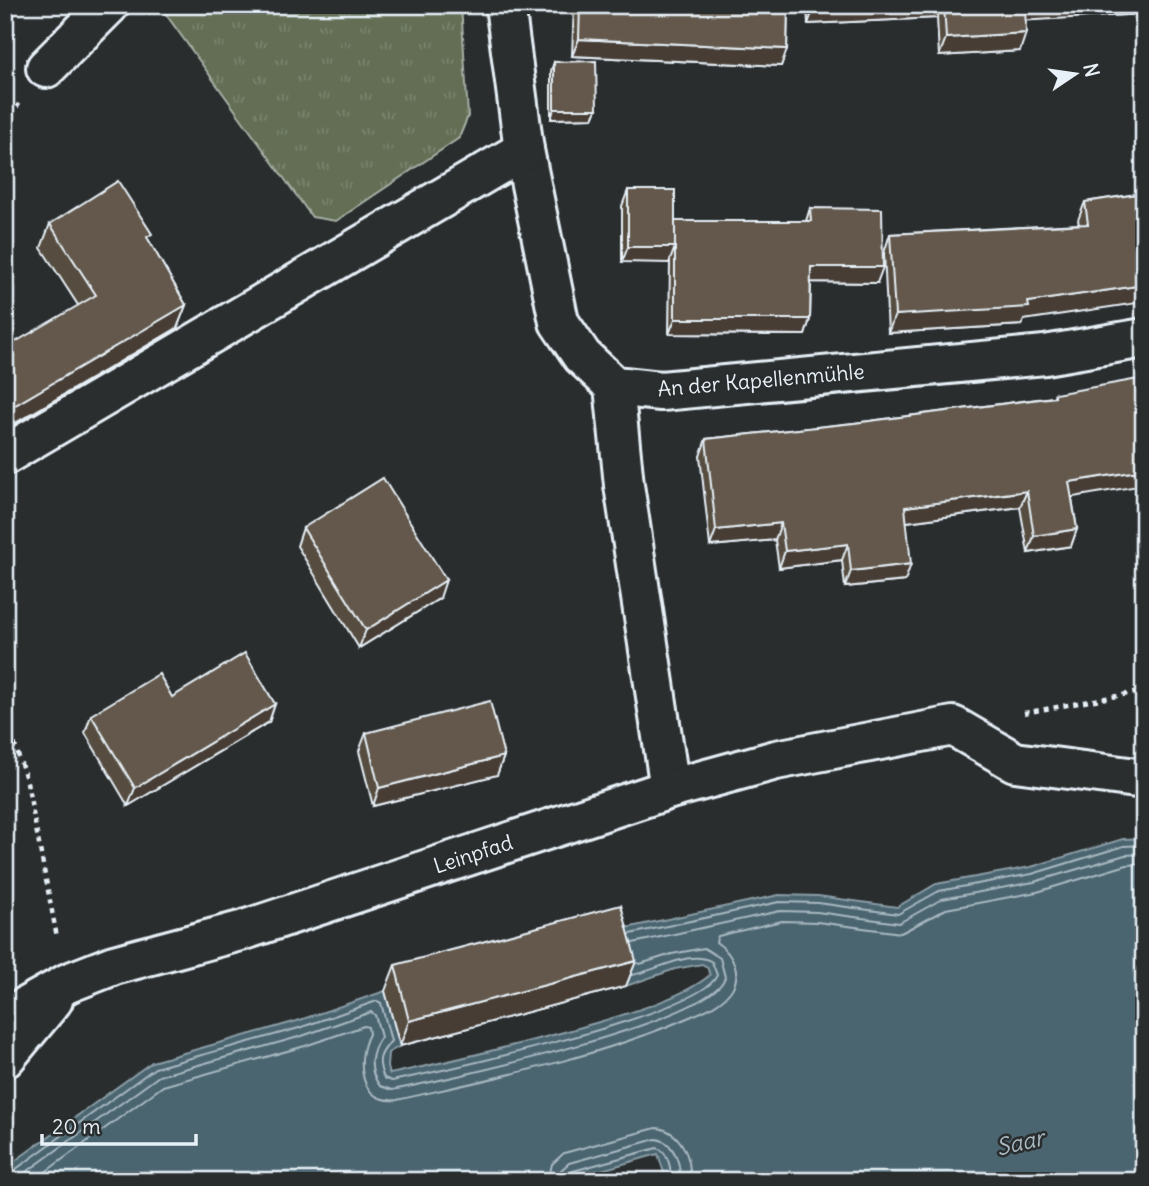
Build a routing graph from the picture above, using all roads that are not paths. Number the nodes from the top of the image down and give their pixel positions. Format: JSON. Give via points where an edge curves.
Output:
{"nodes":[{"id":1,"x":109,"y":5,"type":"edge"},
{"id":2,"x":505,"y":5,"type":"edge"},
{"id":3,"x":46,"y":68,"type":"dead end"},
{"id":4,"x":524,"y":150,"type":"junction"},
{"id":5,"x":1144,"y":338,"type":"edge"},
{"id":6,"x":614,"y":386,"type":"junction"},
{"id":7,"x":5,"y":455,"type":"edge"},
{"id":8,"x":1144,"y":779,"type":"edge"},
{"id":9,"x":670,"y":789,"type":"junction"},
{"id":10,"x":68,"y":983,"type":"junction"},
{"id":11,"x":5,"y":1018,"type":"edge"},
{"id":12,"x":5,"y":1058,"type":"edge"}],
"edges":[{"from":1,"to":3,"type":"street"},
{"from":2,"to":4,"type":"street"},
{"from":4,"to":6,"type":"street","via":[[559,322],[582,356]]},
{"from":4,"to":7,"type":"street"},
{"from":5,"to":6,"type":"street","name":"An der Kapellenmühle","via":[[1045,355],[661,391]]},
{"from":6,"to":9,"type":"street","via":[[624,485]]},
{"from":8,"to":9,"type":"street","name":"Leinpfad","via":[[1015,761],[953,726],[776,760]]},
{"from":9,"to":10,"type":"street","name":"Leinpfad","via":[[244,930],[114,965]]},
{"from":10,"to":11,"type":"street","name":"Leinpfad"},
{"from":10,"to":12,"type":"street"}]}
